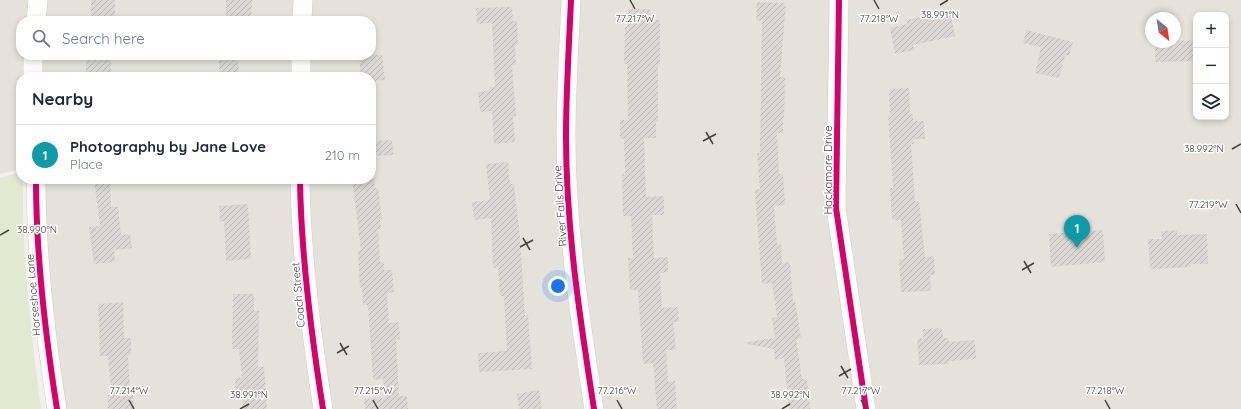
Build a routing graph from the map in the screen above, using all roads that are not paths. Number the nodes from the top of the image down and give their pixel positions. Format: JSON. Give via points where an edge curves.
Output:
{"nodes":[{"id":1,"x":38,"y":0,"type":"edge"},
{"id":2,"x":303,"y":0,"type":"edge"},
{"id":3,"x":570,"y":0,"type":"edge"},
{"id":4,"x":839,"y":0,"type":"edge"},
{"id":5,"x":36,"y":16,"type":"edge"},
{"id":6,"x":302,"y":16,"type":"edge"},
{"id":7,"x":33,"y":60,"type":"edge"},
{"id":8,"x":301,"y":60,"type":"edge"},
{"id":9,"x":33,"y":72,"type":"edge"},
{"id":10,"x":301,"y":72,"type":"edge"},
{"id":11,"x":36,"y":184,"type":"edge"},
{"id":12,"x":300,"y":184,"type":"edge"},
{"id":13,"x":57,"y":409,"type":"edge"},
{"id":14,"x":324,"y":409,"type":"edge"},
{"id":15,"x":594,"y":409,"type":"edge"},
{"id":16,"x":866,"y":409,"type":"edge"}],
"edges":[{"from":1,"to":5,"type":"street"},
{"from":2,"to":6,"type":"street"},
{"from":3,"to":15,"type":"street","name":"River Falls Drive","via":[[566,137],[570,214],[578,309]]},
{"from":4,"to":16,"type":"street","name":"Hackamore Drive","via":[[836,208]]},
{"from":7,"to":9,"type":"street"},
{"from":8,"to":10,"type":"street"},
{"from":11,"to":13,"type":"street","name":"Horseshoe Lane","via":[[36,216],[47,348]]},
{"from":12,"to":14,"type":"street","name":"Coach Street","via":[[312,338]]}]}
